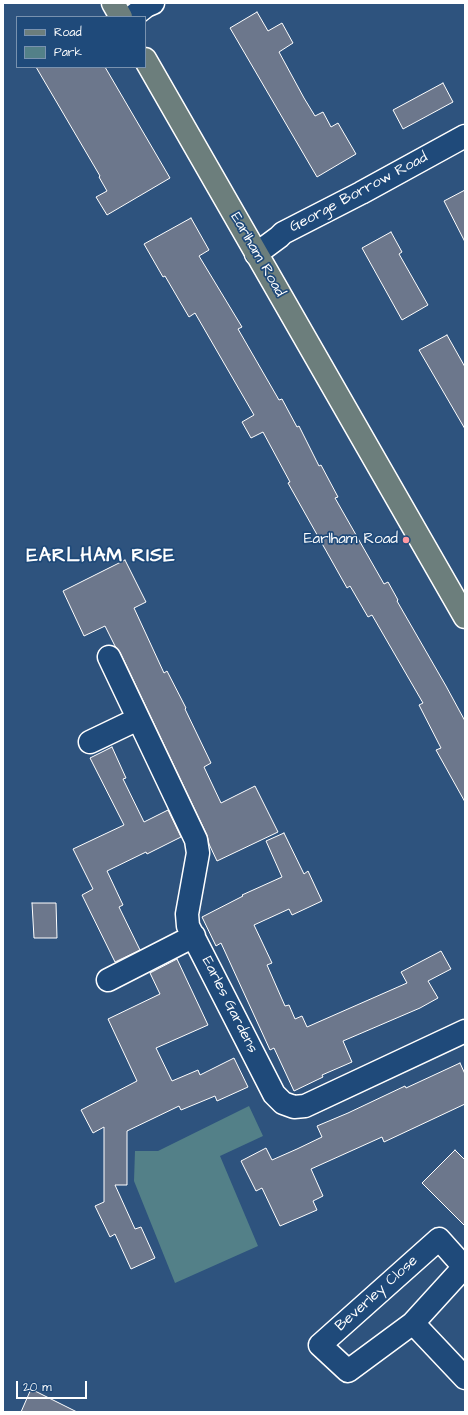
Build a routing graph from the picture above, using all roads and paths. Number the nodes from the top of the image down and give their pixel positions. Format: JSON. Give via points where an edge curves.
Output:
{"nodes":[{"id":1,"x":113,"y":3,"type":"edge"},
{"id":2,"x":153,"y":3,"type":"edge"},
{"id":3,"x":120,"y":16,"type":"edge"},
{"id":4,"x":133,"y":16,"type":"edge"},
{"id":5,"x":146,"y":61,"type":"edge"},
{"id":6,"x":465,"y":136,"type":"edge"},
{"id":7,"x":256,"y":254,"type":"junction"},
{"id":8,"x":465,"y":617,"type":"edge"},
{"id":9,"x":109,"y":657,"type":"dead end"},
{"id":10,"x":138,"y":718,"type":"junction"},
{"id":11,"x":90,"y":742,"type":"dead end"},
{"id":12,"x":194,"y":936,"type":"junction"},
{"id":13,"x":108,"y":980,"type":"dead end"},
{"id":14,"x":464,"y":1032,"type":"edge"},
{"id":15,"x":413,"y":1323,"type":"junction"},
{"id":16,"x":465,"y":1378,"type":"edge"}],
"edges":[{"from":1,"to":3,"type":"main road"},
{"from":2,"to":4,"type":"street"},
{"from":5,"to":7,"type":"main road","name":"Earlham Road"},
{"from":6,"to":7,"type":"street","name":"George Borrow Road","via":[[283,233]]},
{"from":7,"to":8,"type":"main road","name":"Earlham Road"},
{"from":9,"to":10,"type":"street","name":"Earles Gardens"},
{"from":10,"to":11,"type":"street"},
{"from":10,"to":12,"type":"street","name":"Earles Gardens","via":[[196,840],[198,853],[186,914],[188,926]]},
{"from":12,"to":13,"type":"street"},
{"from":12,"to":14,"type":"street","name":"Earles Gardens","via":[[274,1094],[283,1103],[294,1107],[305,1106]]},
{"from":15,"to":15,"type":"street","name":"Beverley Close","via":[[348,1371],[320,1345],[439,1239],[464,1267]]},
{"from":15,"to":16,"type":"street"}]}
